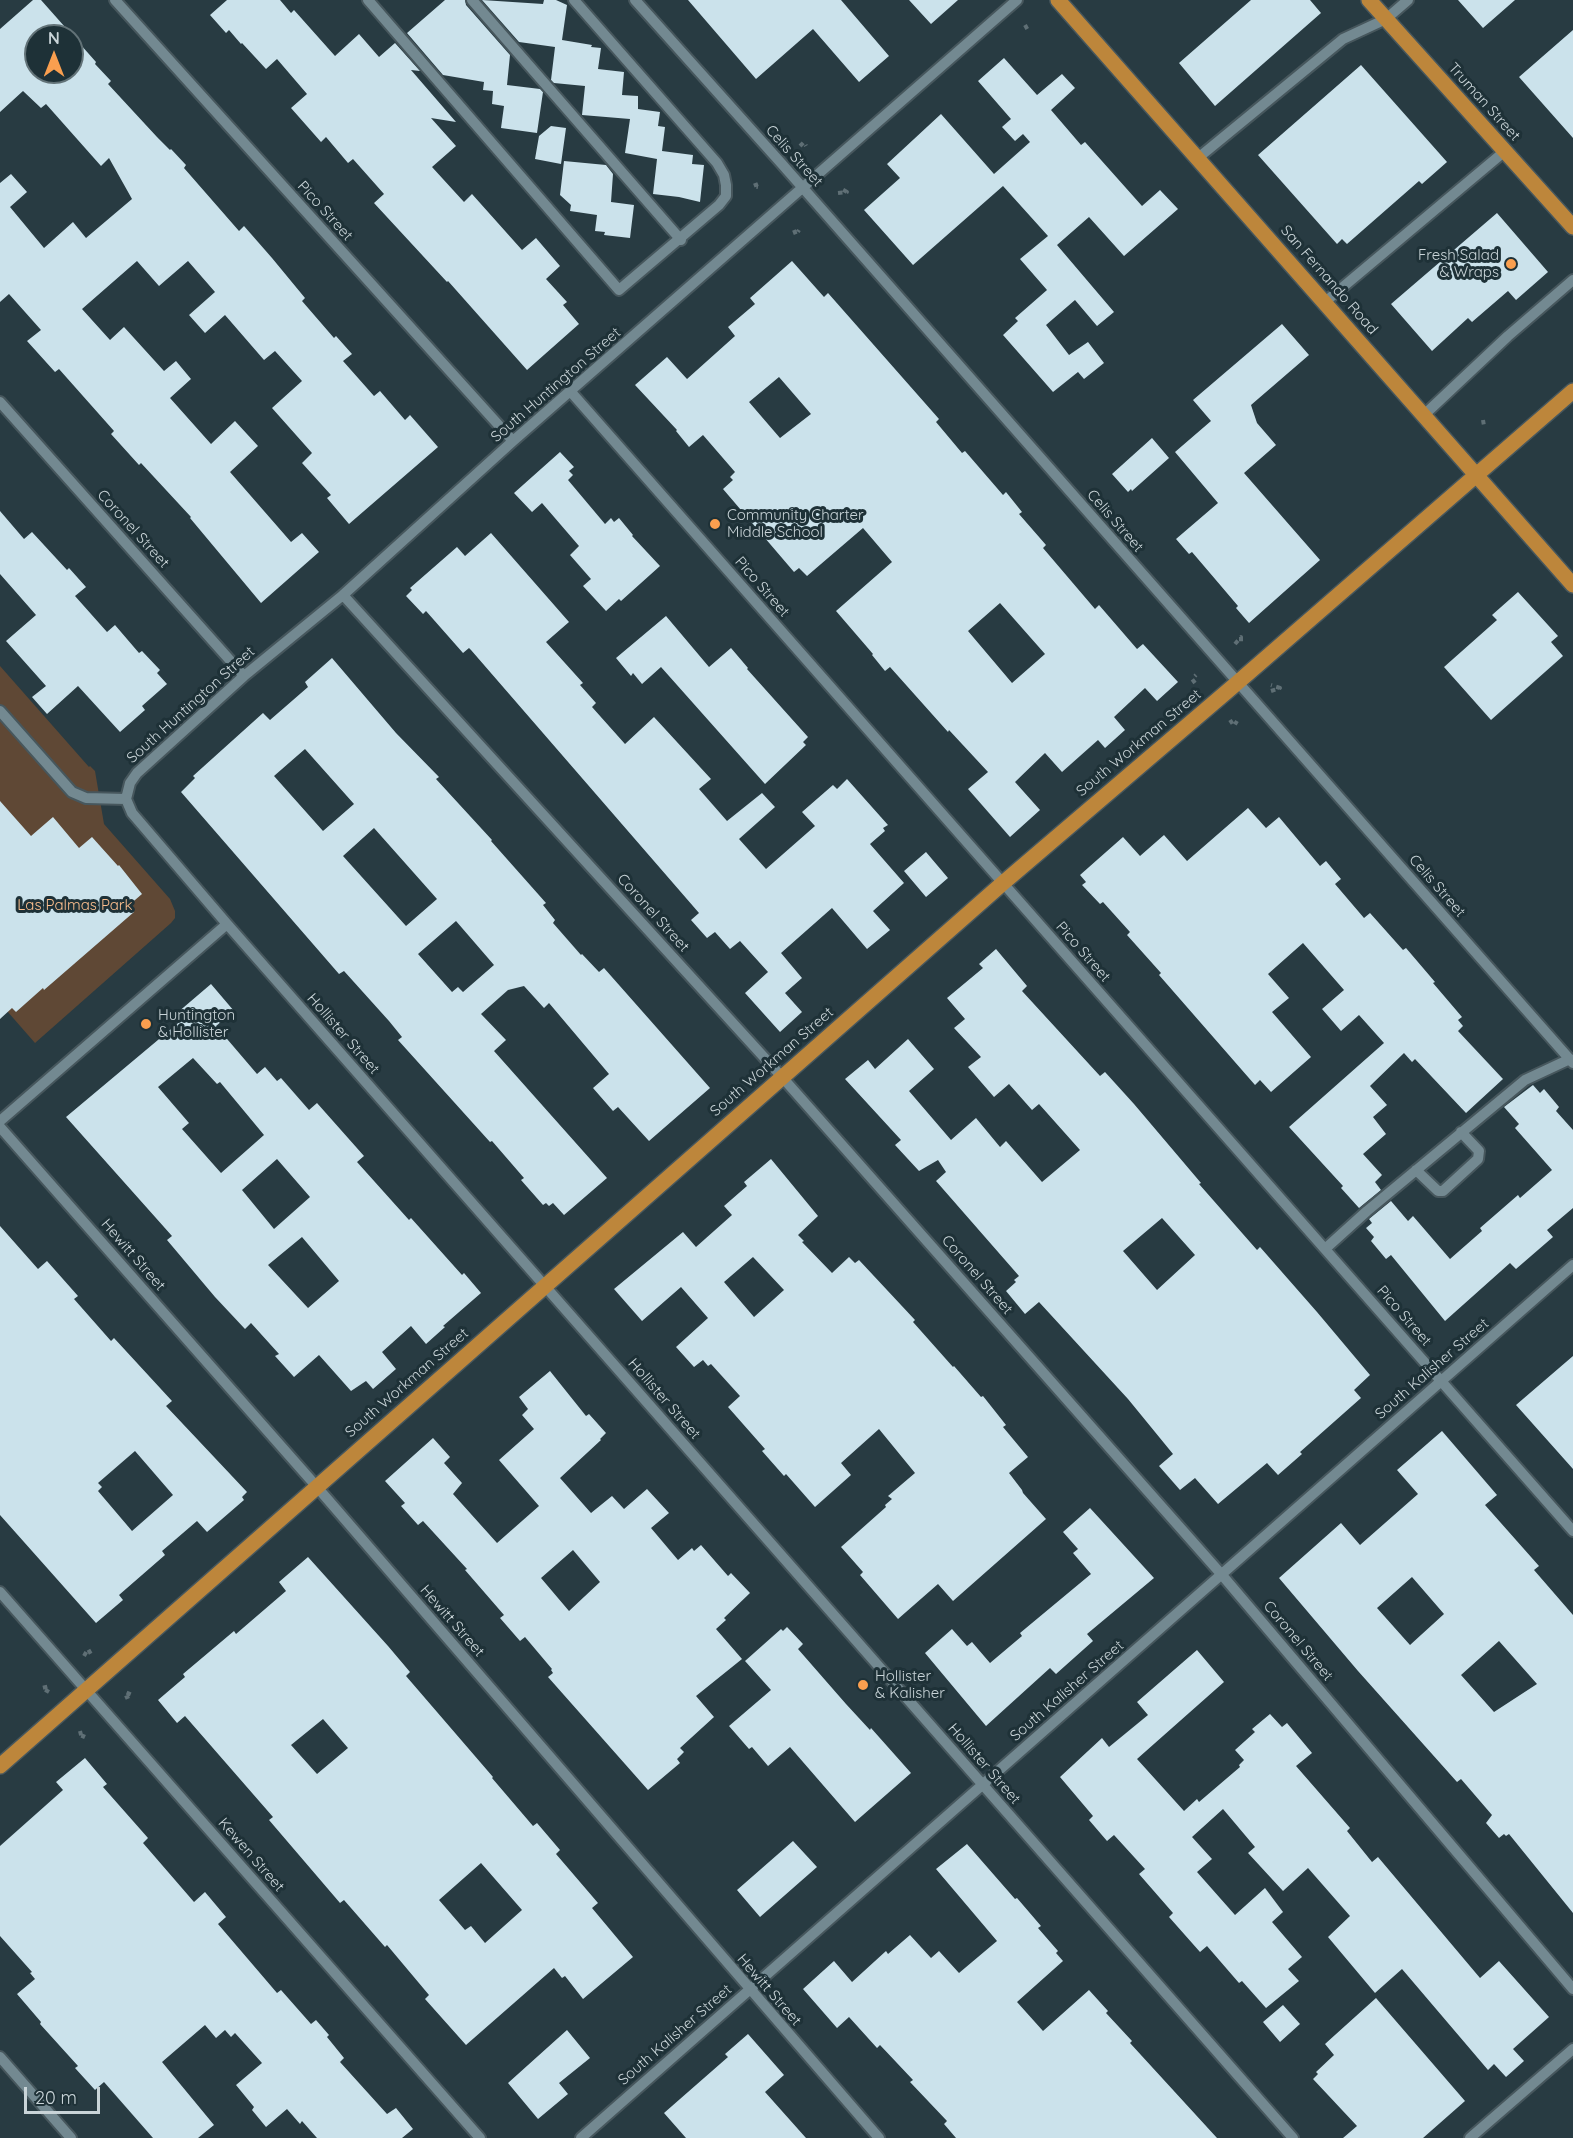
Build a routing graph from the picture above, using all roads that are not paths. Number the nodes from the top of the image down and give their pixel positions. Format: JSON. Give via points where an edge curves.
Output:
{"nodes":[{"id":1,"x":115,"y":0,"type":"edge"},
{"id":2,"x":368,"y":0,"type":"edge"},
{"id":3,"x":472,"y":0,"type":"edge"},
{"id":4,"x":574,"y":0,"type":"edge"},
{"id":5,"x":634,"y":0,"type":"edge"},
{"id":6,"x":1017,"y":0,"type":"edge"},
{"id":7,"x":1058,"y":0,"type":"edge"},
{"id":8,"x":1369,"y":0,"type":"edge"},
{"id":9,"x":1408,"y":0,"type":"edge"},
{"id":10,"x":1386,"y":19,"type":"junction"},
{"id":11,"x":1505,"y":151,"type":"junction"},
{"id":12,"x":1198,"y":158,"type":"junction"},
{"id":13,"x":803,"y":188,"type":"junction"},
{"id":14,"x":1573,"y":227,"type":"edge"},
{"id":15,"x":681,"y":240,"type":"junction"},
{"id":16,"x":1573,"y":280,"type":"edge"},
{"id":17,"x":1324,"y":302,"type":"junction"},
{"id":18,"x":1573,"y":391,"type":"edge"},
{"id":19,"x":571,"y":392,"type":"junction"},
{"id":20,"x":0,"y":402,"type":"edge"},
{"id":21,"x":1424,"y":415,"type":"junction"},
{"id":22,"x":513,"y":441,"type":"junction"},
{"id":23,"x":1476,"y":474,"type":"junction"},
{"id":24,"x":1573,"y":585,"type":"edge"},
{"id":25,"x":343,"y":595,"type":"junction"},
{"id":26,"x":244,"y":676,"type":"junction"},
{"id":27,"x":1238,"y":683,"type":"junction"},
{"id":28,"x":0,"y":711,"type":"edge"},
{"id":29,"x":126,"y":799,"type":"junction"},
{"id":30,"x":1003,"y":883,"type":"junction"},
{"id":31,"x":227,"y":924,"type":"junction"},
{"id":32,"x":1571,"y":1061,"type":"edge"},
{"id":33,"x":782,"y":1077,"type":"junction"},
{"id":34,"x":0,"y":1121,"type":"edge"},
{"id":35,"x":0,"y":1127,"type":"edge"},
{"id":36,"x":1461,"y":1132,"type":"junction"},
{"id":37,"x":1416,"y":1170,"type":"junction"},
{"id":38,"x":1325,"y":1249,"type":"junction"},
{"id":39,"x":1573,"y":1265,"type":"edge"},
{"id":40,"x":544,"y":1286,"type":"junction"},
{"id":41,"x":1442,"y":1381,"type":"junction"},
{"id":42,"x":317,"y":1486,"type":"junction"},
{"id":43,"x":1573,"y":1531,"type":"edge"},
{"id":44,"x":1222,"y":1575,"type":"junction"},
{"id":45,"x":0,"y":1592,"type":"edge"},
{"id":46,"x":86,"y":1690,"type":"junction"},
{"id":47,"x":0,"y":1766,"type":"edge"},
{"id":48,"x":982,"y":1785,"type":"junction"},
{"id":49,"x":1573,"y":1989,"type":"edge"},
{"id":50,"x":750,"y":1990,"type":"junction"},
{"id":51,"x":1573,"y":2049,"type":"edge"},
{"id":52,"x":0,"y":2058,"type":"edge"},
{"id":53,"x":71,"y":2138,"type":"edge"},
{"id":54,"x":480,"y":2138,"type":"edge"},
{"id":55,"x":581,"y":2138,"type":"edge"},
{"id":56,"x":879,"y":2138,"type":"edge"},
{"id":57,"x":1293,"y":2138,"type":"edge"},
{"id":58,"x":1470,"y":2138,"type":"edge"}],
"edges":[{"from":1,"to":22,"type":"street","name":"Pico Street"},
{"from":2,"to":15,"type":"street","via":[[619,290]]},
{"from":3,"to":15,"type":"street"},
{"from":4,"to":15,"type":"street","via":[[724,175],[726,196]]},
{"from":5,"to":13,"type":"street","name":"Celis Street"},
{"from":6,"to":13,"type":"street","name":"South Huntington Street"},
{"from":7,"to":12,"type":"main road","name":"San Fernando Road"},
{"from":8,"to":10,"type":"main road","name":"Truman Street"},
{"from":9,"to":10,"type":"street"},
{"from":10,"to":11,"type":"main road","name":"Truman Street"},
{"from":10,"to":12,"type":"street","via":[[1343,39]]},
{"from":11,"to":14,"type":"main road","name":"Truman Street"},
{"from":11,"to":17,"type":"street"},
{"from":12,"to":17,"type":"main road","name":"San Fernando Road"},
{"from":13,"to":19,"type":"street","name":"South Huntington Street"},
{"from":13,"to":27,"type":"street","name":"Celis Street"},
{"from":16,"to":21,"type":"street"},
{"from":17,"to":21,"type":"main road","name":"San Fernando Road"},
{"from":18,"to":23,"type":"main road","name":"South Workman Street"},
{"from":19,"to":22,"type":"street","name":"South Huntington Street"},
{"from":19,"to":30,"type":"street","name":"Pico Street"},
{"from":20,"to":26,"type":"street","name":"Coronel Street"},
{"from":21,"to":23,"type":"main road","name":"San Fernando Road"},
{"from":22,"to":25,"type":"street","name":"South Huntington Street"},
{"from":23,"to":24,"type":"main road","name":"San Fernando Road"},
{"from":23,"to":27,"type":"main road","name":"South Workman Street"},
{"from":25,"to":26,"type":"street","name":"South Huntington Street"},
{"from":25,"to":33,"type":"street","name":"Coronel Street"},
{"from":26,"to":29,"type":"street","name":"South Huntington Street","via":[[137,773]]},
{"from":27,"to":30,"type":"main road","name":"South Workman Street"},
{"from":27,"to":32,"type":"street","name":"Celis Street"},
{"from":28,"to":29,"type":"street","via":[[72,792],[86,798]]},
{"from":29,"to":31,"type":"street","name":"Hollister Street","via":[[132,813]]},
{"from":30,"to":33,"type":"main road","name":"South Workman Street"},
{"from":30,"to":38,"type":"street","name":"Pico Street"},
{"from":31,"to":34,"type":"street"},
{"from":31,"to":40,"type":"street","name":"Hollister Street"},
{"from":32,"to":36,"type":"street","via":[[1525,1080]]},
{"from":33,"to":40,"type":"main road","name":"South Workman Street"},
{"from":33,"to":44,"type":"street","name":"Coronel Street"},
{"from":35,"to":42,"type":"street","name":"Hewitt Street"},
{"from":36,"to":37,"type":"street"},
{"from":36,"to":37,"type":"street","via":[[1479,1151],[1478,1159],[1443,1191],[1438,1191]]},
{"from":37,"to":38,"type":"street"},
{"from":38,"to":41,"type":"street","name":"Pico Street"},
{"from":39,"to":41,"type":"street","name":"South Kalisher Street"},
{"from":40,"to":42,"type":"main road","name":"South Workman Street"},
{"from":40,"to":48,"type":"street","name":"Hollister Street"},
{"from":41,"to":43,"type":"street","name":"Pico Street"},
{"from":41,"to":44,"type":"street","name":"South Kalisher Street"},
{"from":42,"to":46,"type":"main road","name":"South Workman Street"},
{"from":42,"to":50,"type":"street","name":"Hewitt Street"},
{"from":44,"to":48,"type":"street","name":"South Kalisher Street"},
{"from":44,"to":49,"type":"street","name":"Coronel Street"},
{"from":45,"to":46,"type":"street","name":"Kewen Street"},
{"from":46,"to":47,"type":"main road","name":"South Workman Street"},
{"from":46,"to":54,"type":"street","name":"Kewen Street"},
{"from":48,"to":50,"type":"street","name":"South Kalisher Street"},
{"from":48,"to":57,"type":"street","name":"Hollister Street"},
{"from":50,"to":55,"type":"street","name":"South Kalisher Street"},
{"from":50,"to":56,"type":"street","name":"Hewitt Street"},
{"from":51,"to":58,"type":"street"},
{"from":52,"to":53,"type":"street"}]}
